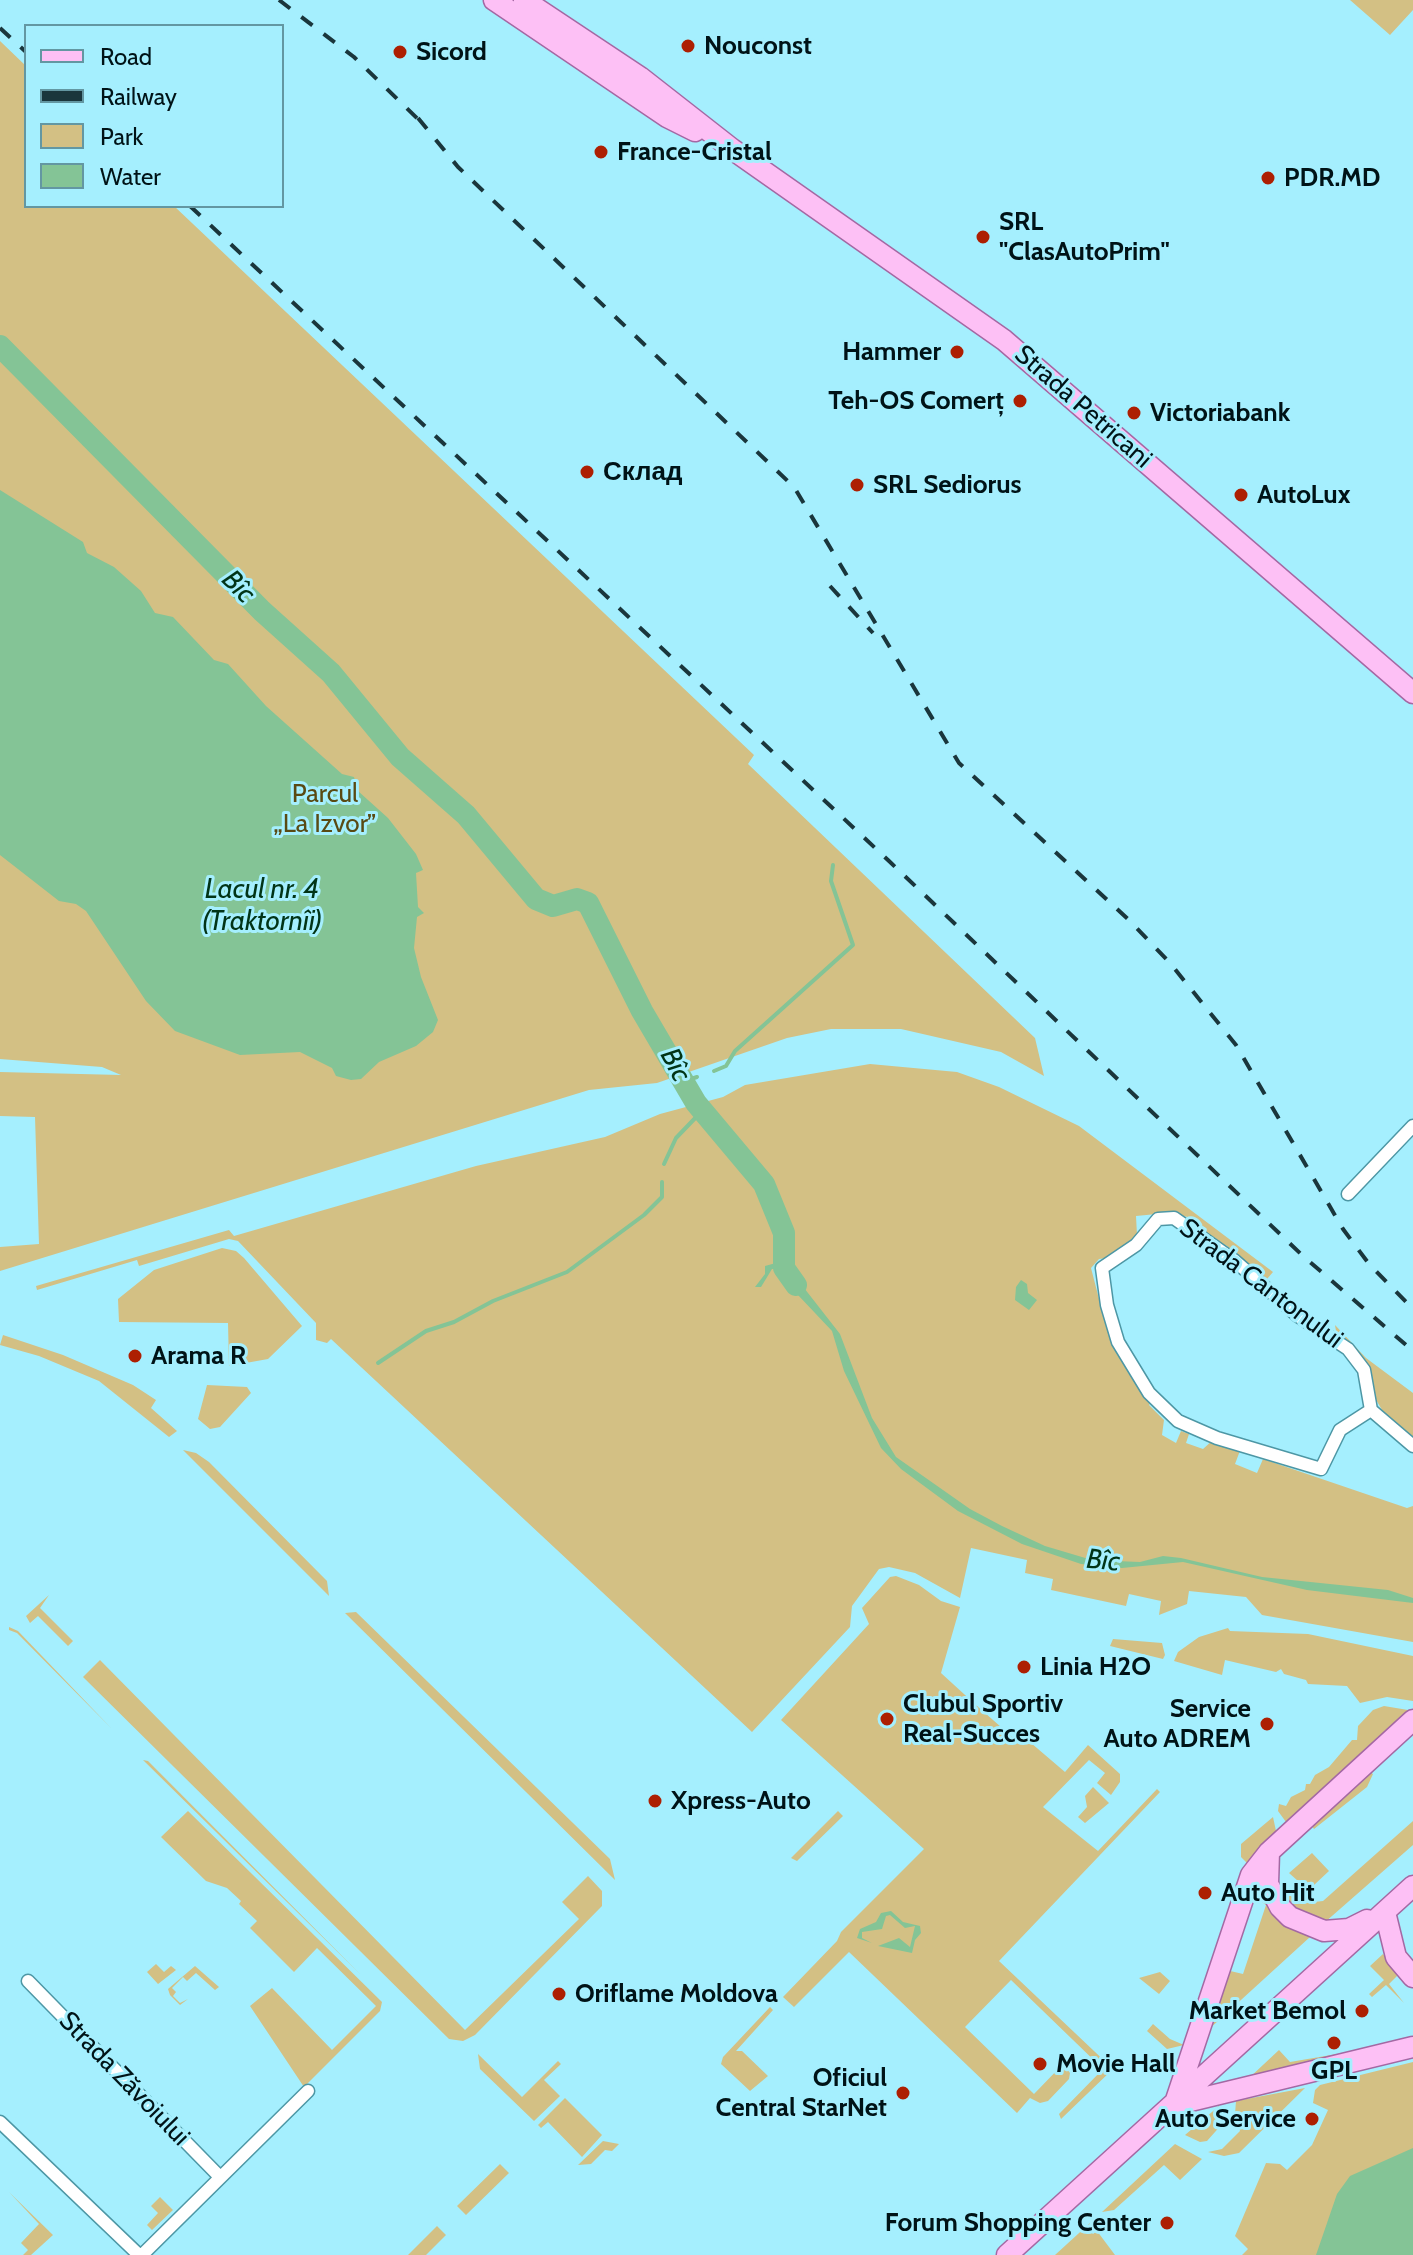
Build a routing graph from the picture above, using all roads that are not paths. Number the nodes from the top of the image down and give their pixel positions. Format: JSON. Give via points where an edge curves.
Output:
{"nodes":[{"id":1,"x":494,"y":0,"type":"edge"},
{"id":2,"x":524,"y":0,"type":"edge"},
{"id":3,"x":732,"y":149,"type":"junction"},
{"id":4,"x":1413,"y":693,"type":"edge"},
{"id":5,"x":1413,"y":1126,"type":"edge"},
{"id":6,"x":1348,"y":1194,"type":"dead end"},
{"id":7,"x":1371,"y":1410,"type":"junction"},
{"id":8,"x":1413,"y":1446,"type":"edge"},
{"id":9,"x":1411,"y":1723,"type":"edge"},
{"id":10,"x":1269,"y":1852,"type":"junction"},
{"id":11,"x":1413,"y":1886,"type":"edge"},
{"id":12,"x":1385,"y":1912,"type":"junction"},
{"id":13,"x":1413,"y":1977,"type":"edge"},
{"id":14,"x":28,"y":1981,"type":"dead end"},
{"id":15,"x":1413,"y":2047,"type":"edge"},
{"id":16,"x":308,"y":2091,"type":"dead end"},
{"id":17,"x":1174,"y":2106,"type":"junction"},
{"id":18,"x":0,"y":2122,"type":"edge"},
{"id":19,"x":220,"y":2177,"type":"junction"},
{"id":20,"x":141,"y":2255,"type":"edge"},
{"id":21,"x":1007,"y":2255,"type":"edge"}],
"edges":[{"from":1,"to":3,"type":"main road","name":"Strada Petricani","via":[[667,117]]},
{"from":2,"to":3,"type":"main road","name":"Strada Petricani","via":[[640,77]]},
{"from":3,"to":4,"type":"main road","name":"Strada Petricani","via":[[1004,340]]},
{"from":5,"to":6,"type":"street"},
{"from":7,"to":7,"type":"street","name":"Strada Cantonului","via":[[1340,1430],[1321,1469],[1178,1421],[1149,1393],[1118,1342],[1102,1268],[1136,1245],[1158,1219],[1174,1218],[1348,1349],[1364,1370]]},
{"from":7,"to":8,"type":"street"},
{"from":9,"to":10,"type":"main road"},
{"from":10,"to":12,"type":"main road","via":[[1271,1894],[1303,1925],[1337,1931]]},
{"from":10,"to":17,"type":"main road","via":[[1251,1875]]},
{"from":11,"to":12,"type":"main road"},
{"from":12,"to":13,"type":"main road","via":[[1396,1957]]},
{"from":12,"to":17,"type":"main road"},
{"from":14,"to":19,"type":"street","name":"Strada Zăvoiului"},
{"from":15,"to":17,"type":"main road"},
{"from":16,"to":19,"type":"street"},
{"from":17,"to":21,"type":"main road"},
{"from":18,"to":20,"type":"street"},
{"from":19,"to":20,"type":"street"}]}
